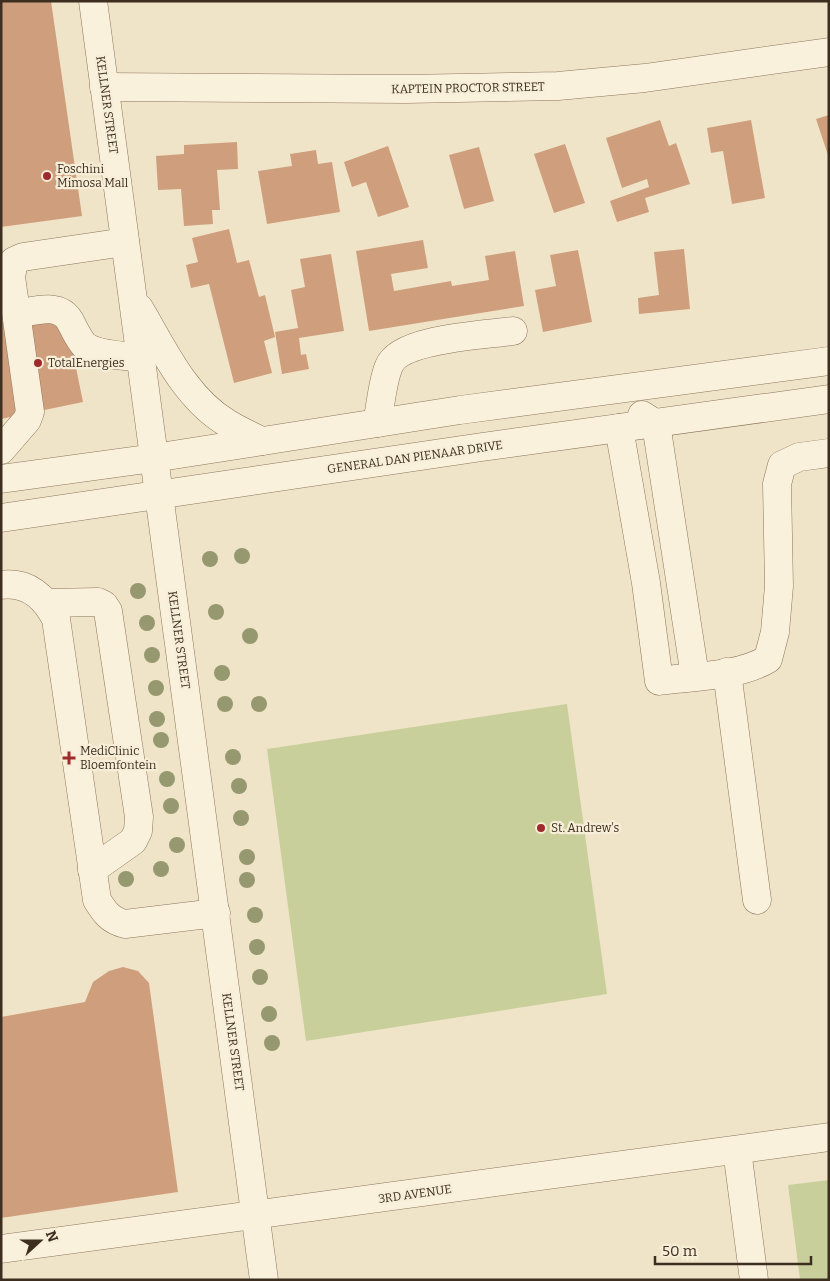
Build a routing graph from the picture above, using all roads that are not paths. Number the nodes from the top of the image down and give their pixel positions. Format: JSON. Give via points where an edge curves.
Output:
{"nodes":[{"id":1,"x":93,"y":1,"type":"edge"},
{"id":2,"x":829,"y":52,"type":"edge"},
{"id":3,"x":104,"y":87,"type":"junction"},
{"id":4,"x":125,"y":242,"type":"junction"},
{"id":5,"x":133,"y":298,"type":"junction"},
{"id":6,"x":17,"y":314,"type":"junction"},
{"id":7,"x":513,"y":331,"type":"dead end"},
{"id":8,"x":141,"y":358,"type":"junction"},
{"id":9,"x":829,"y":361,"type":"edge"},
{"id":10,"x":554,"y":398,"type":"junction"},
{"id":11,"x":829,"y":399,"type":"edge"},
{"id":12,"x":377,"y":423,"type":"junction"},
{"id":13,"x":656,"y":424,"type":"junction"},
{"id":14,"x":619,"y":428,"type":"junction"},
{"id":15,"x":261,"y":441,"type":"junction"},
{"id":16,"x":1,"y":450,"type":"edge"},
{"id":17,"x":829,"y":453,"type":"edge"},
{"id":18,"x":154,"y":458,"type":"junction"},
{"id":19,"x":1,"y":479,"type":"edge"},
{"id":20,"x":159,"y":494,"type":"junction"},
{"id":21,"x":1,"y":518,"type":"edge"},
{"id":22,"x":1,"y":585,"type":"edge"},
{"id":23,"x":48,"y":603,"type":"junction"},
{"id":24,"x":726,"y":672,"type":"junction"},
{"id":25,"x":695,"y":676,"type":"junction"},
{"id":26,"x":92,"y":870,"type":"junction"},
{"id":27,"x":757,"y":900,"type":"dead end"},
{"id":28,"x":216,"y":913,"type":"junction"},
{"id":29,"x":829,"y":1138,"type":"edge"},
{"id":30,"x":738,"y":1150,"type":"junction"},
{"id":31,"x":256,"y":1216,"type":"junction"},
{"id":32,"x":1,"y":1249,"type":"edge"},
{"id":33,"x":264,"y":1280,"type":"edge"},
{"id":34,"x":754,"y":1280,"type":"edge"}],
"edges":[{"from":1,"to":3,"type":"street","name":"KELLNER STREET"},
{"from":2,"to":3,"type":"street","name":"KAPTEIN PROCTOR STREET","via":[[646,78],[558,86],[377,89]]},
{"from":3,"to":4,"type":"street","name":"KELLNER STREET"},
{"from":4,"to":5,"type":"street","name":"KELLNER STREET"},
{"from":4,"to":6,"type":"street","via":[[14,261],[11,277]]},
{"from":5,"to":8,"type":"street","name":"KELLNER STREET"},
{"from":5,"to":15,"type":"street","via":[[195,396],[226,422]]},
{"from":6,"to":8,"type":"street","via":[[60,310],[66,314],[85,346]]},
{"from":6,"to":16,"type":"street","via":[[30,412]]},
{"from":7,"to":12,"type":"street","via":[[433,342],[400,353],[389,364]]},
{"from":8,"to":18,"type":"street","name":"KELLNER STREET"},
{"from":9,"to":10,"type":"street"},
{"from":10,"to":12,"type":"street"},
{"from":10,"to":13,"type":"street","via":[[614,402]]},
{"from":11,"to":13,"type":"street","name":"GENERAL DAN PIENAAR DRIVE"},
{"from":12,"to":15,"type":"street"},
{"from":13,"to":14,"type":"street","name":"GENERAL DAN PIENAAR DRIVE"},
{"from":13,"to":25,"type":"street"},
{"from":14,"to":20,"type":"street","name":"GENERAL DAN PIENAAR DRIVE"},
{"from":14,"to":25,"type":"street","via":[[646,583],[659,682]]},
{"from":15,"to":18,"type":"street"},
{"from":17,"to":24,"type":"street","via":[[799,457],[782,465],[777,484],[779,586],[772,650],[768,659],[759,664]]},
{"from":18,"to":19,"type":"street"},
{"from":18,"to":20,"type":"street","name":"KELLNER STREET"},
{"from":20,"to":21,"type":"street","name":"GENERAL DAN PIENAAR DRIVE"},
{"from":20,"to":28,"type":"street","name":"KELLNER STREET"},
{"from":22,"to":23,"type":"street","via":[[20,586],[37,593]]},
{"from":23,"to":26,"type":"street","via":[[56,618]]},
{"from":23,"to":26,"type":"street","via":[[98,602],[108,611],[138,831],[133,841]]},
{"from":24,"to":25,"type":"street"},
{"from":24,"to":27,"type":"street"},
{"from":26,"to":28,"type":"street","via":[[97,900],[114,921],[126,924]]},
{"from":28,"to":31,"type":"street","name":"KELLNER STREET"},
{"from":29,"to":30,"type":"street","name":"3RD AVENUE"},
{"from":30,"to":31,"type":"street","name":"3RD AVENUE"},
{"from":30,"to":34,"type":"street"},
{"from":31,"to":32,"type":"street","name":"3RD AVENUE"},
{"from":31,"to":33,"type":"street","name":"KELLNER STREET"}]}
